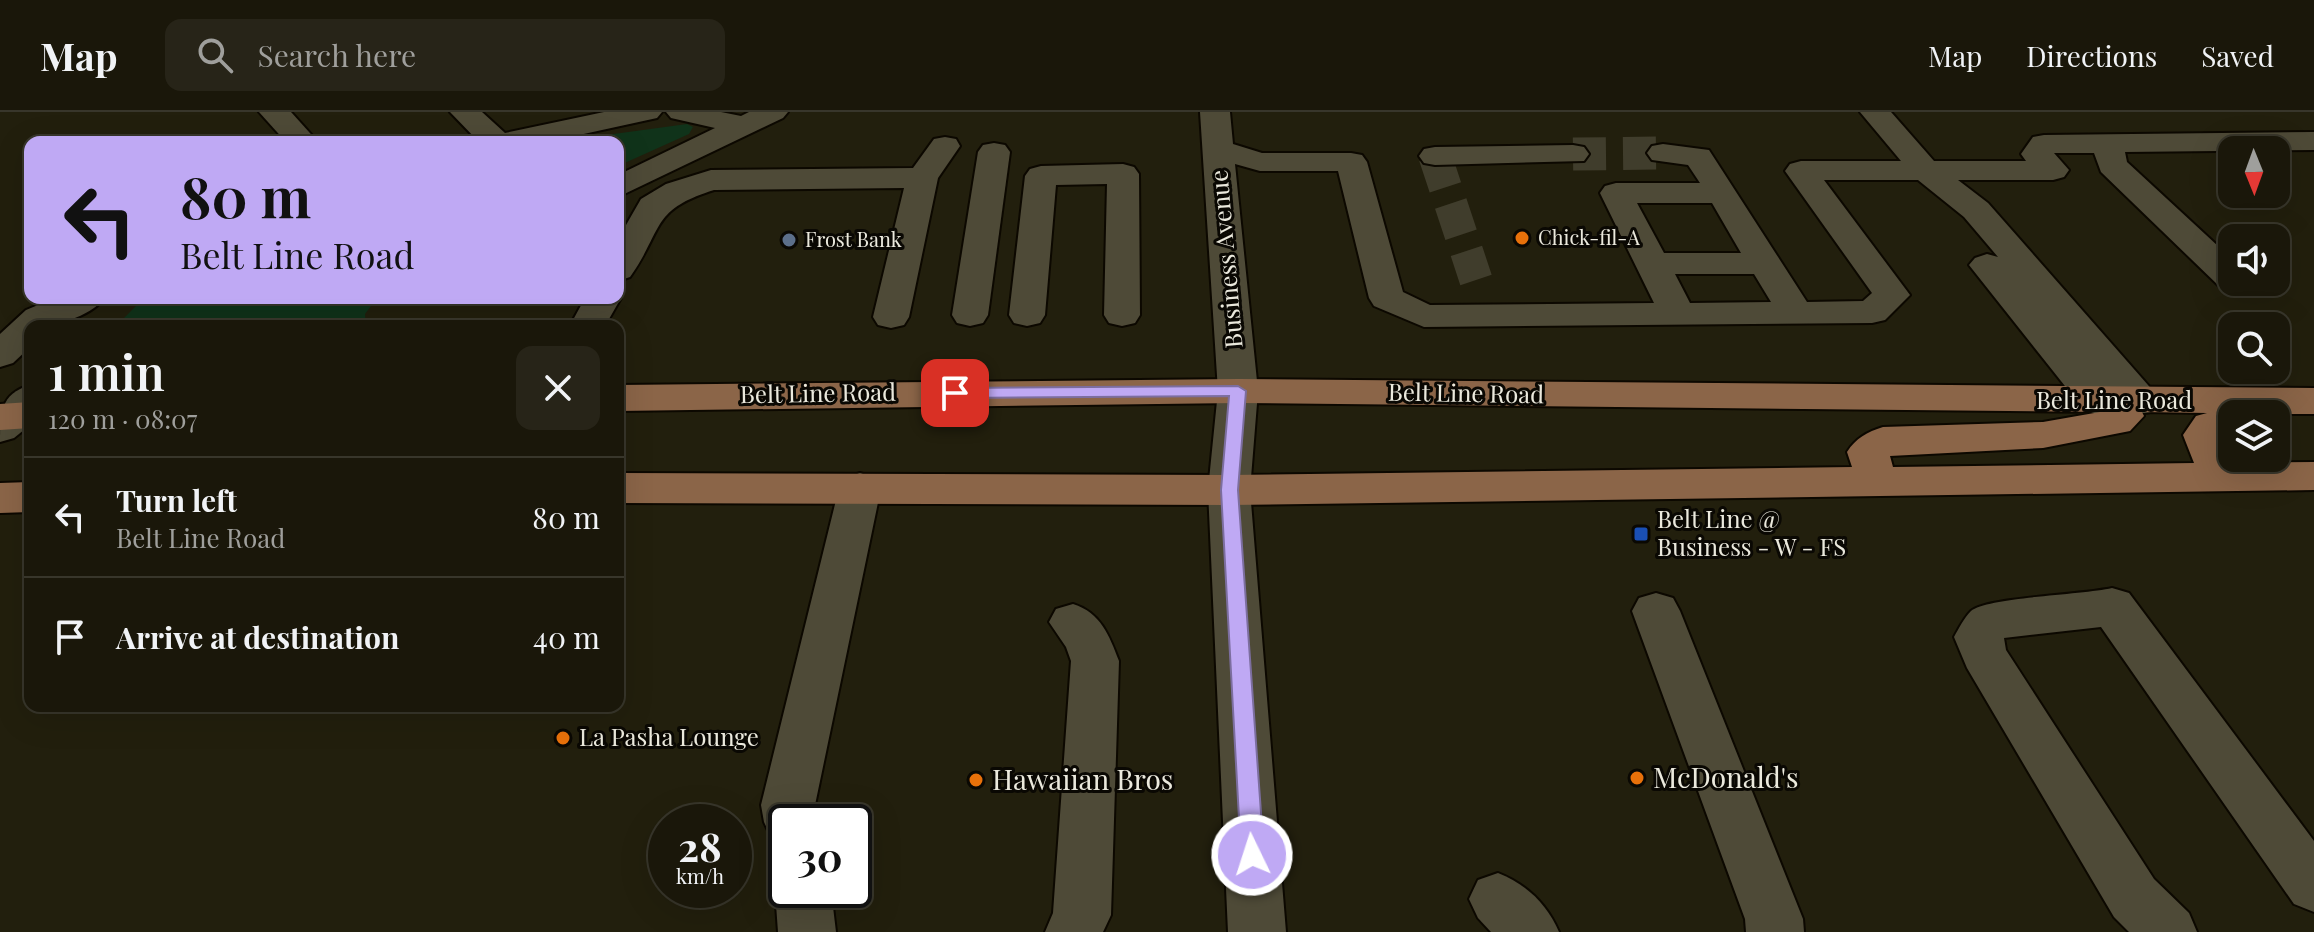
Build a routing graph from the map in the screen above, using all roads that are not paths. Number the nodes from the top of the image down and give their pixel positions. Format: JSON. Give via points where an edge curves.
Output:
{"nodes":[{"id":1,"x":274,"y":112,"type":"edge"},
{"id":2,"x":465,"y":112,"type":"edge"},
{"id":3,"x":647,"y":112,"type":"edge"},
{"id":4,"x":681,"y":112,"type":"edge"},
{"id":5,"x":773,"y":112,"type":"edge"},
{"id":6,"x":1200,"y":112,"type":"edge"},
{"id":7,"x":1215,"y":112,"type":"edge"},
{"id":8,"x":1228,"y":112,"type":"edge"},
{"id":9,"x":1875,"y":112,"type":"edge"},
{"id":10,"x":744,"y":126,"type":"junction"},
{"id":11,"x":297,"y":136,"type":"edge"},
{"id":12,"x":491,"y":136,"type":"edge"},
{"id":13,"x":533,"y":136,"type":"edge"},
{"id":14,"x":2314,"y":141,"type":"edge"},
{"id":15,"x":2172,"y":142,"type":"junction"},
{"id":16,"x":2107,"y":143,"type":"junction"},
{"id":17,"x":945,"y":146,"type":"dead end"},
{"id":18,"x":1218,"y":149,"type":"junction"},
{"id":19,"x":994,"y":152,"type":"dead end"},
{"id":20,"x":1663,"y":153,"type":"tunnel mouth"},
{"id":21,"x":2218,"y":153,"type":"edge"},
{"id":22,"x":1573,"y":154,"type":"tunnel mouth"},
{"id":23,"x":1435,"y":156,"type":"dead end"},
{"id":24,"x":2290,"y":160,"type":"edge"},
{"id":25,"x":2314,"y":160,"type":"edge"},
{"id":26,"x":1926,"y":171,"type":"junction"},
{"id":27,"x":922,"y":178,"type":"junction"},
{"id":28,"x":624,"y":184,"type":"edge"},
{"id":29,"x":1722,"y":193,"type":"junction"},
{"id":30,"x":624,"y":259,"type":"edge"},
{"id":31,"x":1766,"y":263,"type":"junction"},
{"id":32,"x":1652,"y":264,"type":"junction"},
{"id":33,"x":2218,"y":264,"type":"edge"},
{"id":34,"x":1476,"y":280,"type":"tunnel mouth"},
{"id":35,"x":72,"y":304,"type":"edge"},
{"id":36,"x":1796,"y":313,"type":"junction"},
{"id":37,"x":1678,"y":314,"type":"junction"},
{"id":38,"x":970,"y":315,"type":"dead end"},
{"id":39,"x":1027,"y":315,"type":"dead end"},
{"id":40,"x":1122,"y":315,"type":"dead end"},
{"id":41,"x":1488,"y":315,"type":"junction"},
{"id":42,"x":891,"y":317,"type":"dead end"},
{"id":43,"x":37,"y":320,"type":"edge"},
{"id":44,"x":24,"y":332,"type":"edge"},
{"id":45,"x":0,"y":355,"type":"edge"},
{"id":46,"x":1238,"y":391,"type":"junction"},
{"id":47,"x":624,"y":398,"type":"edge"},
{"id":48,"x":2098,"y":401,"type":"junction"},
{"id":49,"x":2314,"y":401,"type":"edge"},
{"id":50,"x":2141,"y":402,"type":"junction"},
{"id":51,"x":2218,"y":425,"type":"edge"},
{"id":52,"x":2290,"y":425,"type":"edge"},
{"id":53,"x":2314,"y":425,"type":"edge"},
{"id":54,"x":2218,"y":471,"type":"edge"},
{"id":55,"x":2218,"y":472,"type":"edge"},
{"id":56,"x":2314,"y":476,"type":"edge"},
{"id":57,"x":2221,"y":478,"type":"junction"},
{"id":58,"x":1877,"y":482,"type":"junction"},
{"id":59,"x":624,"y":488,"type":"edge"},
{"id":60,"x":860,"y":488,"type":"junction"},
{"id":61,"x":1229,"y":490,"type":"junction"},
{"id":62,"x":24,"y":497,"type":"edge"},
{"id":63,"x":0,"y":498,"type":"edge"},
{"id":64,"x":1656,"y":611,"type":"dead end"},
{"id":65,"x":1073,"y":622,"type":"dead end"},
{"id":66,"x":788,"y":804,"type":"edge"},
{"id":67,"x":2314,"y":886,"type":"edge"},
{"id":68,"x":805,"y":908,"type":"edge"},
{"id":69,"x":807,"y":932,"type":"edge"},
{"id":70,"x":1074,"y":932,"type":"edge"},
{"id":71,"x":1257,"y":932,"type":"edge"},
{"id":72,"x":1775,"y":932,"type":"edge"},
{"id":73,"x":2168,"y":932,"type":"edge"}],
"edges":[{"from":1,"to":11,"type":"street"},
{"from":2,"to":12,"type":"street"},
{"from":3,"to":13,"type":"street"},
{"from":4,"to":10,"type":"street"},
{"from":5,"to":10,"type":"street"},
{"from":6,"to":7,"type":"street"},
{"from":7,"to":8,"type":"street"},
{"from":7,"to":18,"type":"street","name":"Business Avenue"},
{"from":9,"to":26,"type":"street"},
{"from":10,"to":28,"type":"street"},
{"from":14,"to":15,"type":"street"},
{"from":15,"to":16,"type":"street"},
{"from":15,"to":21,"type":"street"},
{"from":16,"to":26,"type":"street","via":[[2044,144],[2037,154],[2053,170]]},
{"from":16,"to":33,"type":"street","via":[[2112,165]]},
{"from":17,"to":27,"type":"street"},
{"from":18,"to":41,"type":"street","via":[[1260,162],[1351,162],[1387,298],[1424,316]]},
{"from":18,"to":46,"type":"street","name":"Business Avenue"},
{"from":19,"to":38,"type":"street"},
{"from":20,"to":29,"type":"street","via":[[1698,157]]},
{"from":22,"to":23,"type":"street"},
{"from":24,"to":25,"type":"street"},
{"from":26,"to":36,"type":"street","via":[[1801,171],[1892,295],[1872,312]]},
{"from":26,"to":48,"type":"street","via":[[1938,206]]},
{"from":26,"to":50,"type":"street","via":[[1976,210]]},
{"from":27,"to":30,"type":"street","via":[[711,180],[653,206]]},
{"from":27,"to":42,"type":"street"},
{"from":29,"to":31,"type":"street"},
{"from":29,"to":32,"type":"street","via":[[1616,193]]},
{"from":31,"to":32,"type":"street"},
{"from":31,"to":36,"type":"street"},
{"from":32,"to":37,"type":"street"},
{"from":34,"to":41,"type":"street"},
{"from":35,"to":43,"type":"street"},
{"from":36,"to":37,"type":"street"},
{"from":37,"to":41,"type":"street"},
{"from":39,"to":40,"type":"street","via":[[1041,176],[1123,174]]},
{"from":44,"to":45,"type":"street"},
{"from":46,"to":47,"type":"main road","name":"Belt Line Road"},
{"from":46,"to":48,"type":"main road","name":"Belt Line Road"},
{"from":46,"to":61,"type":"street","name":"Business Avenue"},
{"from":48,"to":50,"type":"main road","name":"Belt Line Road"},
{"from":49,"to":50,"type":"main road","name":"Belt Line Road"},
{"from":50,"to":58,"type":"main road","via":[[2116,422],[2085,430],[1883,441],[1868,452]]},
{"from":51,"to":54,"type":"main road","via":[[2210,425],[2203,435]]},
{"from":52,"to":53,"type":"main road"},
{"from":55,"to":57,"type":"main road"},
{"from":56,"to":57,"type":"main road"},
{"from":57,"to":58,"type":"main road"},
{"from":58,"to":61,"type":"main road"},
{"from":59,"to":60,"type":"main road"},
{"from":60,"to":61,"type":"main road"},
{"from":60,"to":66,"type":"street"},
{"from":61,"to":71,"type":"street","name":"Business Avenue"},
{"from":62,"to":63,"type":"main road"},
{"from":64,"to":72,"type":"street"},
{"from":65,"to":70,"type":"street","via":[[1095,661],[1082,915]]},
{"from":67,"to":73,"type":"street","via":[[2112,606],[2078,616],[1990,622],[1978,637],[1984,655],[2134,898]]},
{"from":68,"to":69,"type":"street"}]}
